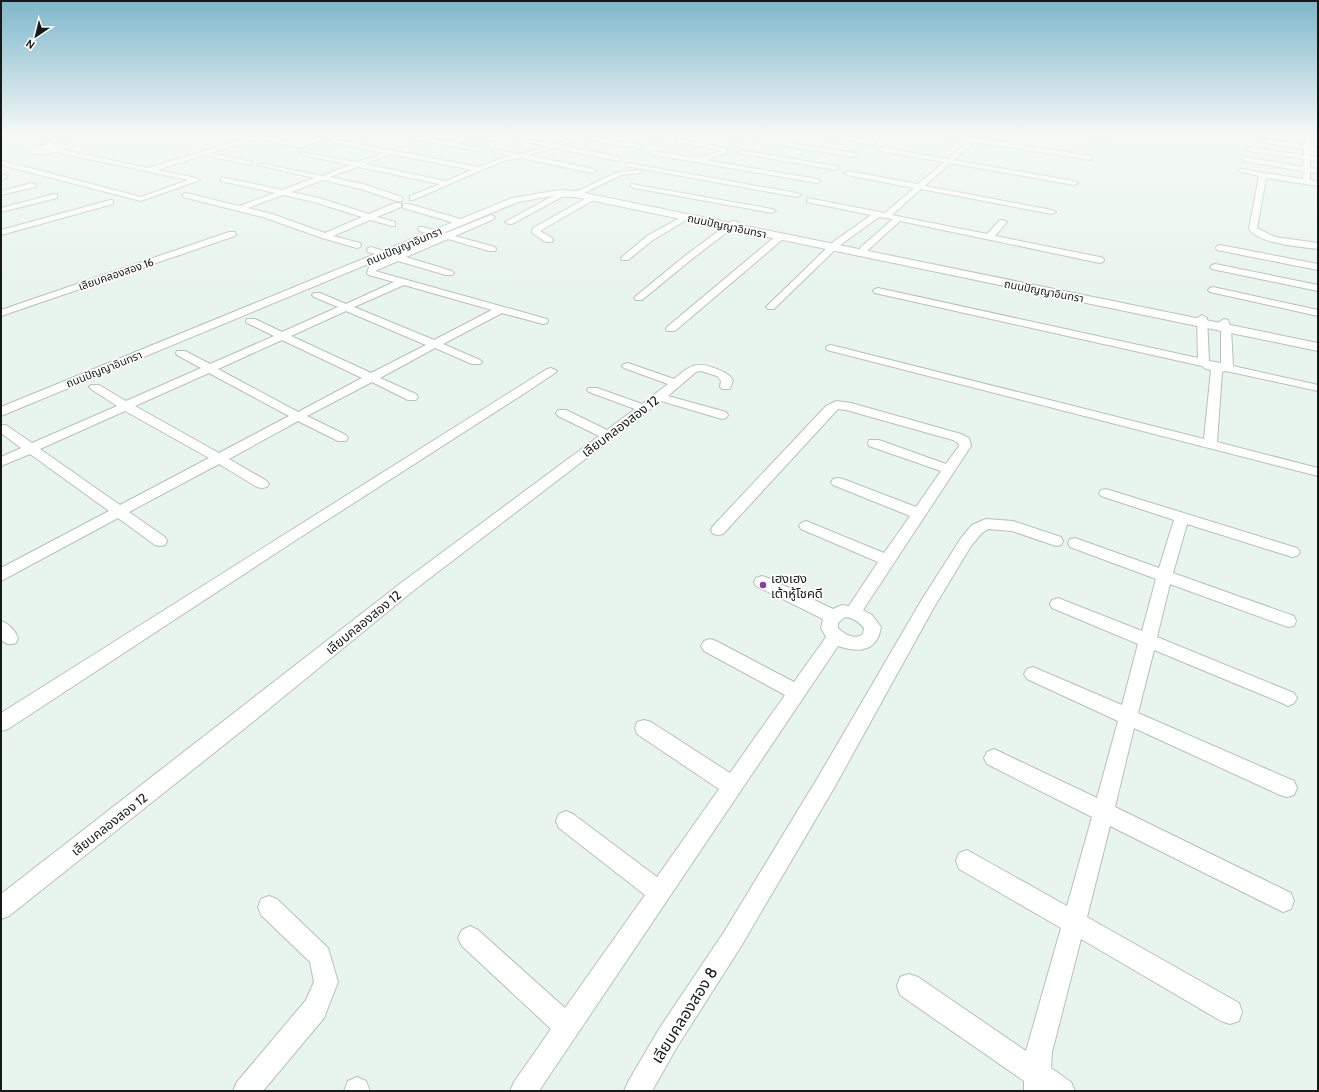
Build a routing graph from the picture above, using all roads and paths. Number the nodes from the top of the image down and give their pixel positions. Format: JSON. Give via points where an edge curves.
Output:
{"nodes":[{"id":1,"x":87,"y":184,"type":"edge"},
{"id":2,"x":185,"y":184,"type":"edge"},
{"id":3,"x":243,"y":184,"type":"edge"},
{"id":4,"x":304,"y":184,"type":"edge"},
{"id":5,"x":348,"y":184,"type":"edge"},
{"id":6,"x":444,"y":184,"type":"edge"},
{"id":7,"x":602,"y":184,"type":"edge"},
{"id":8,"x":673,"y":184,"type":"edge"},
{"id":9,"x":733,"y":184,"type":"edge"},
{"id":10,"x":909,"y":184,"type":"edge"},
{"id":11,"x":922,"y":184,"type":"edge"},
{"id":12,"x":1261,"y":184,"type":"edge"},
{"id":13,"x":32,"y":185,"type":"dead end"},
{"id":14,"x":634,"y":186,"type":"dead end"},
{"id":15,"x":920,"y":186,"type":"junction"},
{"id":16,"x":663,"y":190,"type":"junction"},
{"id":17,"x":282,"y":192,"type":"junction"},
{"id":18,"x":1,"y":193,"type":"edge"},
{"id":19,"x":580,"y":194,"type":"junction"},
{"id":20,"x":186,"y":195,"type":"dead end"},
{"id":21,"x":797,"y":195,"type":"dead end"},
{"id":22,"x":54,"y":196,"type":"dead end"},
{"id":23,"x":416,"y":200,"type":"junction"},
{"id":24,"x":810,"y":200,"type":"dead end"},
{"id":25,"x":110,"y":202,"type":"dead end"},
{"id":26,"x":401,"y":203,"type":"junction"},
{"id":27,"x":76,"y":204,"type":"dead end"},
{"id":28,"x":240,"y":208,"type":"junction"},
{"id":29,"x":87,"y":209,"type":"junction"},
{"id":30,"x":1,"y":210,"type":"edge"},
{"id":31,"x":772,"y":211,"type":"dead end"},
{"id":32,"x":1052,"y":212,"type":"dead end"},
{"id":33,"x":877,"y":214,"type":"junction"},
{"id":34,"x":886,"y":216,"type":"junction"},
{"id":35,"x":367,"y":218,"type":"junction"},
{"id":36,"x":460,"y":218,"type":"junction"},
{"id":37,"x":686,"y":218,"type":"junction"},
{"id":38,"x":899,"y":218,"type":"junction"},
{"id":39,"x":449,"y":219,"type":"junction"},
{"id":40,"x":492,"y":219,"type":"junction"},
{"id":41,"x":16,"y":221,"type":"dead end"},
{"id":42,"x":1003,"y":222,"type":"dead end"},
{"id":43,"x":392,"y":224,"type":"dead end"},
{"id":44,"x":733,"y":225,"type":"junction"},
{"id":45,"x":26,"y":226,"type":"junction"},
{"id":46,"x":523,"y":226,"type":"dead end"},
{"id":47,"x":422,"y":230,"type":"junction"},
{"id":48,"x":1,"y":233,"type":"edge"},
{"id":49,"x":232,"y":234,"type":"dead end"},
{"id":50,"x":434,"y":234,"type":"junction"},
{"id":51,"x":325,"y":236,"type":"junction"},
{"id":52,"x":446,"y":237,"type":"junction"},
{"id":53,"x":780,"y":237,"type":"junction"},
{"id":54,"x":989,"y":237,"type":"junction"},
{"id":55,"x":549,"y":240,"type":"dead end"},
{"id":56,"x":357,"y":245,"type":"dead end"},
{"id":57,"x":834,"y":245,"type":"junction"},
{"id":58,"x":1318,"y":246,"type":"edge"},
{"id":59,"x":1220,"y":248,"type":"dead end"},
{"id":60,"x":492,"y":249,"type":"dead end"},
{"id":61,"x":371,"y":250,"type":"junction"},
{"id":62,"x":863,"y":252,"type":"junction"},
{"id":63,"x":384,"y":254,"type":"junction"},
{"id":64,"x":397,"y":258,"type":"junction"},
{"id":65,"x":625,"y":258,"type":"dead end"},
{"id":66,"x":1100,"y":260,"type":"dead end"},
{"id":67,"x":1215,"y":267,"type":"dead end"},
{"id":68,"x":1318,"y":267,"type":"edge"},
{"id":69,"x":449,"y":273,"type":"dead end"},
{"id":70,"x":402,"y":282,"type":"junction"},
{"id":71,"x":1318,"y":288,"type":"edge"},
{"id":72,"x":1213,"y":290,"type":"dead end"},
{"id":73,"x":878,"y":291,"type":"dead end"},
{"id":74,"x":317,"y":295,"type":"dead end"},
{"id":75,"x":639,"y":298,"type":"dead end"},
{"id":76,"x":771,"y":307,"type":"dead end"},
{"id":77,"x":345,"y":308,"type":"junction"},
{"id":78,"x":501,"y":310,"type":"junction"},
{"id":79,"x":1,"y":313,"type":"edge"},
{"id":80,"x":1318,"y":313,"type":"edge"},
{"id":81,"x":1203,"y":320,"type":"junction"},
{"id":82,"x":251,"y":321,"type":"dead end"},
{"id":83,"x":543,"y":322,"type":"dead end"},
{"id":84,"x":1225,"y":325,"type":"junction"},
{"id":85,"x":671,"y":329,"type":"dead end"},
{"id":86,"x":283,"y":336,"type":"junction"},
{"id":87,"x":1318,"y":341,"type":"edge"},
{"id":88,"x":434,"y":345,"type":"junction"},
{"id":89,"x":1318,"y":347,"type":"edge"},
{"id":90,"x":831,"y":348,"type":"dead end"},
{"id":91,"x":181,"y":353,"type":"dead end"},
{"id":92,"x":476,"y":362,"type":"dead end"},
{"id":93,"x":1204,"y":362,"type":"junction"},
{"id":94,"x":628,"y":366,"type":"dead end"},
{"id":95,"x":208,"y":369,"type":"junction"},
{"id":96,"x":1221,"y":369,"type":"junction"},
{"id":97,"x":551,"y":371,"type":"dead end"},
{"id":98,"x":372,"y":378,"type":"junction"},
{"id":99,"x":676,"y":383,"type":"junction"},
{"id":100,"x":95,"y":387,"type":"dead end"},
{"id":101,"x":726,"y":387,"type":"dead end"},
{"id":102,"x":1318,"y":388,"type":"edge"},
{"id":103,"x":593,"y":390,"type":"dead end"},
{"id":104,"x":659,"y":396,"type":"junction"},
{"id":105,"x":412,"y":397,"type":"dead end"},
{"id":106,"x":1,"y":401,"type":"edge"},
{"id":107,"x":124,"y":406,"type":"junction"},
{"id":108,"x":643,"y":408,"type":"junction"},
{"id":109,"x":1,"y":412,"type":"edge"},
{"id":110,"x":562,"y":413,"type":"dead end"},
{"id":111,"x":722,"y":415,"type":"dead end"},
{"id":112,"x":299,"y":417,"type":"junction"},
{"id":113,"x":2,"y":428,"type":"dead end"},
{"id":114,"x":608,"y":435,"type":"junction"},
{"id":115,"x":342,"y":438,"type":"dead end"},
{"id":116,"x":874,"y":443,"type":"dead end"},
{"id":117,"x":1210,"y":444,"type":"junction"},
{"id":118,"x":30,"y":449,"type":"junction"},
{"id":119,"x":220,"y":458,"type":"junction"},
{"id":120,"x":1,"y":462,"type":"edge"},
{"id":121,"x":949,"y":469,"type":"junction"},
{"id":122,"x":1318,"y":472,"type":"edge"},
{"id":123,"x":838,"y":482,"type":"dead end"},
{"id":124,"x":262,"y":484,"type":"dead end"},
{"id":125,"x":1106,"y":493,"type":"dead end"},
{"id":126,"x":118,"y":512,"type":"junction"},
{"id":127,"x":919,"y":514,"type":"junction"},
{"id":128,"x":1182,"y":517,"type":"junction"},
{"id":129,"x":806,"y":526,"type":"dead end"},
{"id":130,"x":718,"y":530,"type":"dead end"},
{"id":131,"x":160,"y":541,"type":"dead end"},
{"id":132,"x":1056,"y":541,"type":"dead end"},
{"id":133,"x":1075,"y":543,"type":"dead end"},
{"id":134,"x":1292,"y":552,"type":"dead end"},
{"id":135,"x":887,"y":560,"type":"junction"},
{"id":136,"x":1,"y":576,"type":"edge"},
{"id":137,"x":1164,"y":577,"type":"junction"},
{"id":138,"x":762,"y":582,"type":"dead end"},
{"id":139,"x":1058,"y":604,"type":"dead end"},
{"id":140,"x":854,"y":612,"type":"junction"},
{"id":141,"x":832,"y":616,"type":"junction"},
{"id":142,"x":1288,"y":621,"type":"dead end"},
{"id":143,"x":835,"y":637,"type":"junction"},
{"id":144,"x":1148,"y":640,"type":"junction"},
{"id":145,"x":710,"y":646,"type":"dead end"},
{"id":146,"x":1033,"y":674,"type":"dead end"},
{"id":147,"x":796,"y":692,"type":"junction"},
{"id":148,"x":1288,"y":698,"type":"dead end"},
{"id":149,"x":1128,"y":716,"type":"junction"},
{"id":150,"x":1,"y":723,"type":"edge"},
{"id":151,"x":644,"y":728,"type":"dead end"},
{"id":152,"x":994,"y":758,"type":"dead end"},
{"id":153,"x":732,"y":786,"type":"junction"},
{"id":154,"x":1287,"y":788,"type":"dead end"},
{"id":155,"x":1103,"y":813,"type":"junction"},
{"id":156,"x":566,"y":821,"type":"dead end"},
{"id":157,"x":967,"y":861,"type":"dead end"},
{"id":158,"x":660,"y":892,"type":"junction"},
{"id":159,"x":1283,"y":901,"type":"dead end"},
{"id":160,"x":269,"y":907,"type":"dead end"},
{"id":161,"x":1,"y":908,"type":"edge"},
{"id":162,"x":1074,"y":921,"type":"junction"},
{"id":163,"x":470,"y":938,"type":"dead end"},
{"id":164,"x":909,"y":986,"type":"dead end"},
{"id":165,"x":1230,"y":1012,"type":"dead end"},
{"id":166,"x":567,"y":1027,"type":"junction"},
{"id":167,"x":1037,"y":1083,"type":"edge"},
{"id":168,"x":246,"y":1091,"type":"edge"},
{"id":169,"x":523,"y":1091,"type":"edge"},
{"id":170,"x":637,"y":1091,"type":"edge"},
{"id":171,"x":1062,"y":1091,"type":"edge"}],
"edges":[{"from":1,"to":2,"type":"street","via":[[141,199]]},
{"from":3,"to":17,"type":"street"},
{"from":4,"to":17,"type":"street"},
{"from":5,"to":26,"type":"street","via":[[371,189]]},
{"from":6,"to":23,"type":"street"},
{"from":7,"to":19,"type":"street"},
{"from":8,"to":16,"type":"street"},
{"from":9,"to":21,"type":"street"},
{"from":10,"to":15,"type":"street"},
{"from":11,"to":15,"type":"street"},
{"from":12,"to":58,"type":"street","via":[[1253,230],[1256,234]]},
{"from":13,"to":18,"type":"street"},
{"from":14,"to":16,"type":"street"},
{"from":15,"to":32,"type":"street"},
{"from":15,"to":34,"type":"street"},
{"from":16,"to":31,"type":"street"},
{"from":17,"to":28,"type":"street"},
{"from":17,"to":35,"type":"street","via":[[316,200]]},
{"from":19,"to":36,"type":"street","name":"ถนนปัญญาอินทรา","via":[[554,189],[533,190],[508,197]]},
{"from":19,"to":37,"type":"street","name":"ถนนปัญญาอินทรา"},
{"from":19,"to":40,"type":"street"},
{"from":19,"to":40,"type":"street","name":"ถนนปัญญาอินทรา","via":[[539,194],[515,200]]},
{"from":19,"to":44,"type":"street","name":"ถนนปัญญาอินทรา"},
{"from":19,"to":55,"type":"street","via":[[536,230],[539,236]]},
{"from":20,"to":28,"type":"street"},
{"from":22,"to":30,"type":"street"},
{"from":23,"to":26,"type":"street"},
{"from":23,"to":36,"type":"street"},
{"from":24,"to":33,"type":"street"},
{"from":25,"to":29,"type":"street"},
{"from":26,"to":35,"type":"street"},
{"from":26,"to":39,"type":"street"},
{"from":27,"to":29,"type":"street"},
{"from":28,"to":51,"type":"street"},
{"from":29,"to":45,"type":"street"},
{"from":33,"to":34,"type":"street"},
{"from":33,"to":57,"type":"street"},
{"from":34,"to":38,"type":"street"},
{"from":35,"to":43,"type":"street"},
{"from":35,"to":51,"type":"street"},
{"from":36,"to":39,"type":"street","name":"ถนนปัญญาอินทรา"},
{"from":36,"to":40,"type":"street","name":"ถนนปัญญาอินทรา"},
{"from":36,"to":50,"type":"street","name":"ถนนปัญญาอินทรา"},
{"from":37,"to":44,"type":"street","name":"ถนนปัญญาอินทรา"},
{"from":37,"to":65,"type":"street","via":[[650,238]]},
{"from":38,"to":54,"type":"street"},
{"from":38,"to":62,"type":"street"},
{"from":39,"to":47,"type":"street","name":"ถนนปัญญาอินทรา"},
{"from":40,"to":46,"type":"street"},
{"from":40,"to":52,"type":"street"},
{"from":41,"to":45,"type":"street"},
{"from":42,"to":54,"type":"street"},
{"from":44,"to":53,"type":"street","name":"ถนนปัญญาอินทรา"},
{"from":44,"to":57,"type":"street","name":"ถนนปัญญาอินทรา"},
{"from":44,"to":75,"type":"street"},
{"from":45,"to":48,"type":"street"},
{"from":47,"to":50,"type":"street"},
{"from":47,"to":61,"type":"street","name":"ถนนปัญญาอินทรา"},
{"from":49,"to":79,"type":"street","name":"เลียบคลองสอง 16"},
{"from":50,"to":52,"type":"street"},
{"from":50,"to":63,"type":"street","name":"ถนนปัญญาอินทรา"},
{"from":51,"to":56,"type":"street"},
{"from":52,"to":60,"type":"street"},
{"from":52,"to":64,"type":"street"},
{"from":53,"to":57,"type":"street","name":"ถนนปัญญาอินทรา"},
{"from":53,"to":85,"type":"street"},
{"from":54,"to":66,"type":"street"},
{"from":57,"to":62,"type":"street","name":"ถนนปัญญาอินทรา"},
{"from":57,"to":76,"type":"street"},
{"from":59,"to":68,"type":"street"},
{"from":61,"to":63,"type":"street"},
{"from":61,"to":106,"type":"street","name":"ถนนปัญญาอินทรา"},
{"from":62,"to":81,"type":"street","name":"ถนนปัญญาอินทรา"},
{"from":63,"to":64,"type":"street"},
{"from":63,"to":109,"type":"street","name":"ถนนปัญญาอินทรา"},
{"from":64,"to":69,"type":"street"},
{"from":64,"to":70,"type":"street","via":[[372,271]]},
{"from":67,"to":71,"type":"street"},
{"from":70,"to":77,"type":"street"},
{"from":70,"to":78,"type":"street"},
{"from":72,"to":80,"type":"street"},
{"from":73,"to":93,"type":"street"},
{"from":74,"to":77,"type":"street"},
{"from":77,"to":86,"type":"street"},
{"from":77,"to":88,"type":"street"},
{"from":78,"to":83,"type":"street"},
{"from":78,"to":88,"type":"street"},
{"from":81,"to":84,"type":"street","name":"ถนนปัญญาอินทรา"},
{"from":81,"to":93,"type":"street"},
{"from":82,"to":86,"type":"street"},
{"from":84,"to":87,"type":"street","name":"ถนนปัญญาอินทรา"},
{"from":84,"to":89,"type":"street","name":"ถนนปัญญาอินทรา"},
{"from":84,"to":96,"type":"street"},
{"from":86,"to":95,"type":"street"},
{"from":86,"to":98,"type":"street"},
{"from":88,"to":92,"type":"street"},
{"from":88,"to":98,"type":"street"},
{"from":90,"to":117,"type":"street"},
{"from":91,"to":95,"type":"street"},
{"from":93,"to":96,"type":"street"},
{"from":94,"to":99,"type":"street"},
{"from":95,"to":107,"type":"street"},
{"from":95,"to":112,"type":"street"},
{"from":96,"to":102,"type":"street"},
{"from":96,"to":117,"type":"street"},
{"from":97,"to":150,"type":"street"},
{"from":98,"to":105,"type":"street"},
{"from":98,"to":112,"type":"street"},
{"from":99,"to":101,"type":"street","name":"เลียบคลองสอง 12","via":[[692,370],[702,367],[725,377]]},
{"from":99,"to":104,"type":"street","name":"เลียบคลองสอง 12"},
{"from":100,"to":107,"type":"street"},
{"from":103,"to":108,"type":"street"},
{"from":104,"to":108,"type":"street","name":"เลียบคลองสอง 12"},
{"from":104,"to":111,"type":"street"},
{"from":107,"to":118,"type":"street"},
{"from":107,"to":119,"type":"street"},
{"from":108,"to":114,"type":"street","name":"เลียบคลองสอง 12"},
{"from":110,"to":114,"type":"street"},
{"from":112,"to":115,"type":"street"},
{"from":112,"to":119,"type":"street"},
{"from":113,"to":118,"type":"street"},
{"from":114,"to":161,"type":"street","name":"เลียบคลองสอง 12","via":[[407,587]]},
{"from":116,"to":121,"type":"street"},
{"from":117,"to":122,"type":"street"},
{"from":118,"to":120,"type":"street"},
{"from":118,"to":126,"type":"street"},
{"from":119,"to":124,"type":"street"},
{"from":119,"to":126,"type":"street"},
{"from":121,"to":127,"type":"street"},
{"from":121,"to":130,"type":"street","via":[[965,446],[964,441],[847,406],[836,405]]},
{"from":123,"to":127,"type":"street"},
{"from":125,"to":128,"type":"street"},
{"from":126,"to":131,"type":"street"},
{"from":126,"to":136,"type":"street"},
{"from":127,"to":135,"type":"street"},
{"from":128,"to":134,"type":"street"},
{"from":128,"to":137,"type":"street"},
{"from":129,"to":135,"type":"street"},
{"from":132,"to":170,"type":"street","name":"เลียบคลองสอง 8","via":[[1013,526],[986,524],[980,526],[966,542],[732,940]]},
{"from":133,"to":137,"type":"street"},
{"from":135,"to":140,"type":"street"},
{"from":137,"to":142,"type":"street"},
{"from":137,"to":144,"type":"street"},
{"from":138,"to":141,"type":"street"},
{"from":139,"to":144,"type":"street"},
{"from":140,"to":141,"type":"street","via":[[842,611]]},
{"from":140,"to":143,"type":"street","via":[[866,618],[873,627],[871,637],[862,643],[848,643]]},
{"from":141,"to":143,"type":"street","via":[[829,622],[830,630]]},
{"from":143,"to":147,"type":"street"},
{"from":144,"to":148,"type":"street"},
{"from":144,"to":149,"type":"street"},
{"from":145,"to":147,"type":"street"},
{"from":146,"to":149,"type":"street"},
{"from":147,"to":153,"type":"street"},
{"from":149,"to":154,"type":"street"},
{"from":149,"to":155,"type":"street"},
{"from":151,"to":153,"type":"street"},
{"from":152,"to":155,"type":"street"},
{"from":153,"to":158,"type":"street"},
{"from":155,"to":159,"type":"street"},
{"from":155,"to":162,"type":"street"},
{"from":156,"to":158,"type":"street"},
{"from":157,"to":162,"type":"street"},
{"from":158,"to":166,"type":"street"},
{"from":160,"to":168,"type":"street","via":[[320,956],[326,982],[315,1009]]},
{"from":162,"to":165,"type":"street"},
{"from":162,"to":167,"type":"street","via":[[1039,1052]]},
{"from":163,"to":166,"type":"street"},
{"from":164,"to":167,"type":"street"},
{"from":166,"to":169,"type":"street"},
{"from":167,"to":171,"type":"street"}]}
